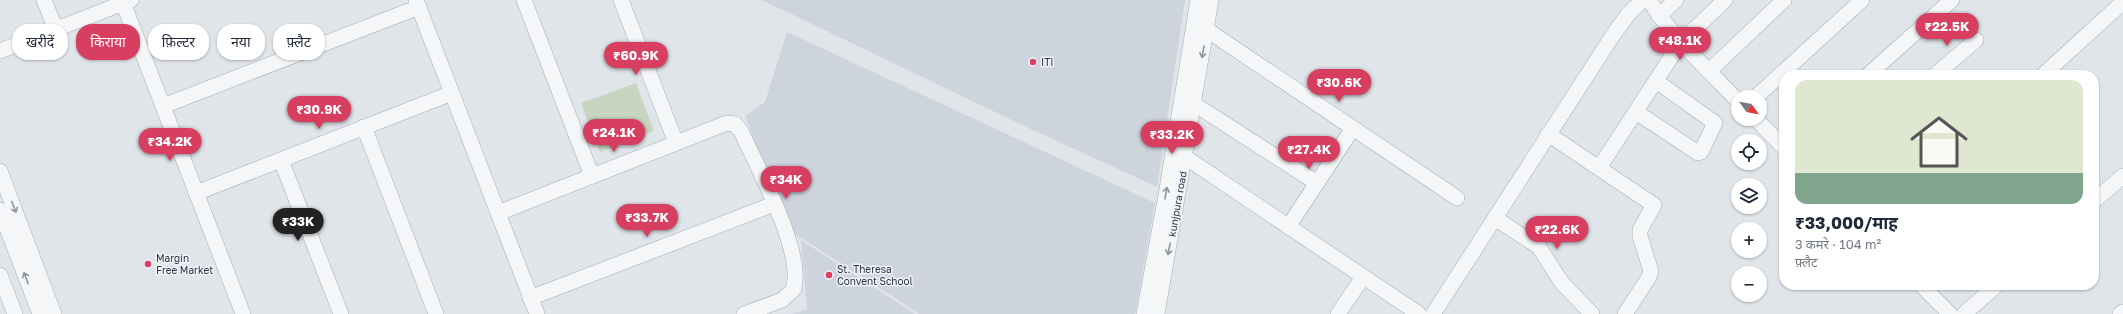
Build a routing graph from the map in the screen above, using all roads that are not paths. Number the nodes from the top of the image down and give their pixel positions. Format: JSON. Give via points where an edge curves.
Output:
{"nodes":[{"id":1,"x":44,"y":0,"type":"edge"},
{"id":2,"x":524,"y":0,"type":"edge"},
{"id":3,"x":621,"y":0,"type":"edge"},
{"id":4,"x":1198,"y":0,"type":"edge"},
{"id":5,"x":1211,"y":0,"type":"edge"},
{"id":6,"x":1643,"y":0,"type":"edge"},
{"id":7,"x":1649,"y":0,"type":"edge"},
{"id":8,"x":1676,"y":0,"type":"edge"},
{"id":9,"x":1724,"y":0,"type":"edge"},
{"id":10,"x":1784,"y":0,"type":"edge"},
{"id":11,"x":1862,"y":0,"type":"edge"},
{"id":12,"x":1952,"y":0,"type":"edge"},
{"id":13,"x":126,"y":1,"type":"edge"},
{"id":14,"x":2123,"y":2,"type":"edge"},
{"id":15,"x":417,"y":4,"type":"edge"},
{"id":16,"x":1659,"y":16,"type":"junction"},
{"id":17,"x":54,"y":24,"type":"edge"},
{"id":18,"x":68,"y":25,"type":"edge"},
{"id":19,"x":1207,"y":30,"type":"junction"},
{"id":20,"x":1976,"y":40,"type":"dead end"},
{"id":21,"x":1681,"y":42,"type":"junction"},
{"id":22,"x":12,"y":46,"type":"edge"},
{"id":23,"x":0,"y":51,"type":"edge"},
{"id":24,"x":1786,"y":70,"type":"edge"},
{"id":25,"x":1874,"y":70,"type":"edge"},
{"id":26,"x":1941,"y":70,"type":"edge"},
{"id":27,"x":2048,"y":70,"type":"edge"},
{"id":28,"x":1709,"y":71,"type":"junction"},
{"id":29,"x":1779,"y":76,"type":"edge"},
{"id":30,"x":1656,"y":81,"type":"junction"},
{"id":31,"x":1764,"y":90,"type":"edge"},
{"id":32,"x":452,"y":93,"type":"junction"},
{"id":33,"x":1731,"y":94,"type":"edge"},
{"id":34,"x":1194,"y":104,"type":"junction"},
{"id":35,"x":162,"y":106,"type":"junction"},
{"id":36,"x":1636,"y":112,"type":"junction"},
{"id":37,"x":1763,"y":126,"type":"edge"},
{"id":38,"x":364,"y":127,"type":"junction"},
{"id":39,"x":1353,"y":128,"type":"junction"},
{"id":40,"x":1548,"y":134,"type":"junction"},
{"id":41,"x":676,"y":143,"type":"junction"},
{"id":42,"x":1779,"y":143,"type":"edge"},
{"id":43,"x":1179,"y":154,"type":"junction"},
{"id":44,"x":281,"y":160,"type":"junction"},
{"id":45,"x":1599,"y":168,"type":"junction"},
{"id":46,"x":0,"y":171,"type":"edge"},
{"id":47,"x":592,"y":176,"type":"junction"},
{"id":48,"x":2123,"y":176,"type":"edge"},
{"id":49,"x":1317,"y":183,"type":"junction"},
{"id":50,"x":196,"y":193,"type":"junction"},
{"id":51,"x":2099,"y":197,"type":"edge"},
{"id":52,"x":1457,"y":198,"type":"dead end"},
{"id":53,"x":774,"y":204,"type":"junction"},
{"id":54,"x":0,"y":210,"type":"edge"},
{"id":55,"x":498,"y":213,"type":"junction"},
{"id":56,"x":1495,"y":218,"type":"junction"},
{"id":57,"x":1288,"y":227,"type":"junction"},
{"id":58,"x":0,"y":276,"type":"edge"},
{"id":59,"x":1363,"y":277,"type":"junction"},
{"id":60,"x":1926,"y":290,"type":"edge"},
{"id":61,"x":1991,"y":290,"type":"edge"},
{"id":62,"x":530,"y":298,"type":"junction"},
{"id":63,"x":2123,"y":312,"type":"edge"},
{"id":64,"x":15,"y":314,"type":"edge"},
{"id":65,"x":40,"y":314,"type":"edge"},
{"id":66,"x":54,"y":314,"type":"edge"},
{"id":67,"x":243,"y":314,"type":"edge"},
{"id":68,"x":341,"y":314,"type":"edge"},
{"id":69,"x":436,"y":314,"type":"edge"},
{"id":70,"x":537,"y":314,"type":"edge"},
{"id":71,"x":744,"y":314,"type":"edge"},
{"id":72,"x":1144,"y":314,"type":"edge"},
{"id":73,"x":1157,"y":314,"type":"edge"},
{"id":74,"x":1338,"y":314,"type":"edge"},
{"id":75,"x":1419,"y":314,"type":"edge"},
{"id":76,"x":1433,"y":314,"type":"edge"},
{"id":77,"x":1592,"y":314,"type":"edge"},
{"id":78,"x":1625,"y":314,"type":"edge"},
{"id":79,"x":1950,"y":314,"type":"edge"},
{"id":80,"x":1964,"y":314,"type":"edge"},
{"id":81,"x":2120,"y":314,"type":"edge"}],
"edges":[{"from":1,"to":17,"type":"street"},
{"from":2,"to":47,"type":"street"},
{"from":3,"to":41,"type":"street"},
{"from":4,"to":43,"type":"street","name":"kunjpura road"},
{"from":5,"to":19,"type":"street","name":"kunjpura road"},
{"from":6,"to":40,"type":"street","via":[[1629,13],[1613,35]]},
{"from":7,"to":16,"type":"street"},
{"from":8,"to":16,"type":"street"},
{"from":9,"to":21,"type":"street"},
{"from":10,"to":28,"type":"street"},
{"from":11,"to":24,"type":"street"},
{"from":12,"to":25,"type":"street"},
{"from":13,"to":18,"type":"street"},
{"from":13,"to":35,"type":"street"},
{"from":14,"to":27,"type":"street"},
{"from":15,"to":32,"type":"street"},
{"from":15,"to":35,"type":"street"},
{"from":16,"to":21,"type":"street"},
{"from":19,"to":34,"type":"street","name":"kunjpura road","one_way":true},
{"from":19,"to":39,"type":"street"},
{"from":20,"to":26,"type":"street"},
{"from":21,"to":28,"type":"street"},
{"from":21,"to":30,"type":"street"},
{"from":22,"to":23,"type":"street"},
{"from":28,"to":33,"type":"street"},
{"from":29,"to":31,"type":"street"},
{"from":30,"to":36,"type":"street"},
{"from":30,"to":36,"type":"street","via":[[1715,123],[1701,152],[1698,153]]},
{"from":32,"to":38,"type":"street"},
{"from":32,"to":55,"type":"street"},
{"from":34,"to":43,"type":"street","name":"kunjpura road"},
{"from":34,"to":49,"type":"street"},
{"from":35,"to":50,"type":"street"},
{"from":36,"to":45,"type":"street"},
{"from":37,"to":42,"type":"street"},
{"from":38,"to":44,"type":"street"},
{"from":38,"to":69,"type":"street"},
{"from":39,"to":49,"type":"street"},
{"from":39,"to":52,"type":"street"},
{"from":40,"to":45,"type":"street"},
{"from":40,"to":56,"type":"street"},
{"from":41,"to":47,"type":"street"},
{"from":41,"to":53,"type":"street","via":[[727,123],[735,124],[741,131]]},
{"from":43,"to":57,"type":"street"},
{"from":72,"to":43,"type":"street","name":"kunjpura road","one_way":true},
{"from":43,"to":73,"type":"street","name":"kunjpura road","one_way":true},
{"from":44,"to":50,"type":"street"},
{"from":44,"to":68,"type":"street"},
{"from":45,"to":78,"type":"street","via":[[1654,205],[1640,230],[1651,271]]},
{"from":46,"to":66,"type":"street","one_way":true},
{"from":47,"to":55,"type":"street"},
{"from":48,"to":51,"type":"street"},
{"from":49,"to":57,"type":"street"},
{"from":50,"to":67,"type":"street"},
{"from":53,"to":62,"type":"street"},
{"from":53,"to":71,"type":"street","via":[[789,244],[795,271],[794,289],[782,300]]},
{"from":65,"to":54,"type":"street","one_way":true},
{"from":55,"to":62,"type":"street"},
{"from":56,"to":76,"type":"street"},
{"from":56,"to":77,"type":"street","via":[[1539,247],[1562,283]]},
{"from":57,"to":59,"type":"street"},
{"from":58,"to":64,"type":"street"},
{"from":59,"to":74,"type":"street"},
{"from":59,"to":75,"type":"street"},
{"from":60,"to":79,"type":"street"},
{"from":61,"to":80,"type":"street"},
{"from":62,"to":70,"type":"street"},
{"from":63,"to":81,"type":"street"}]}
